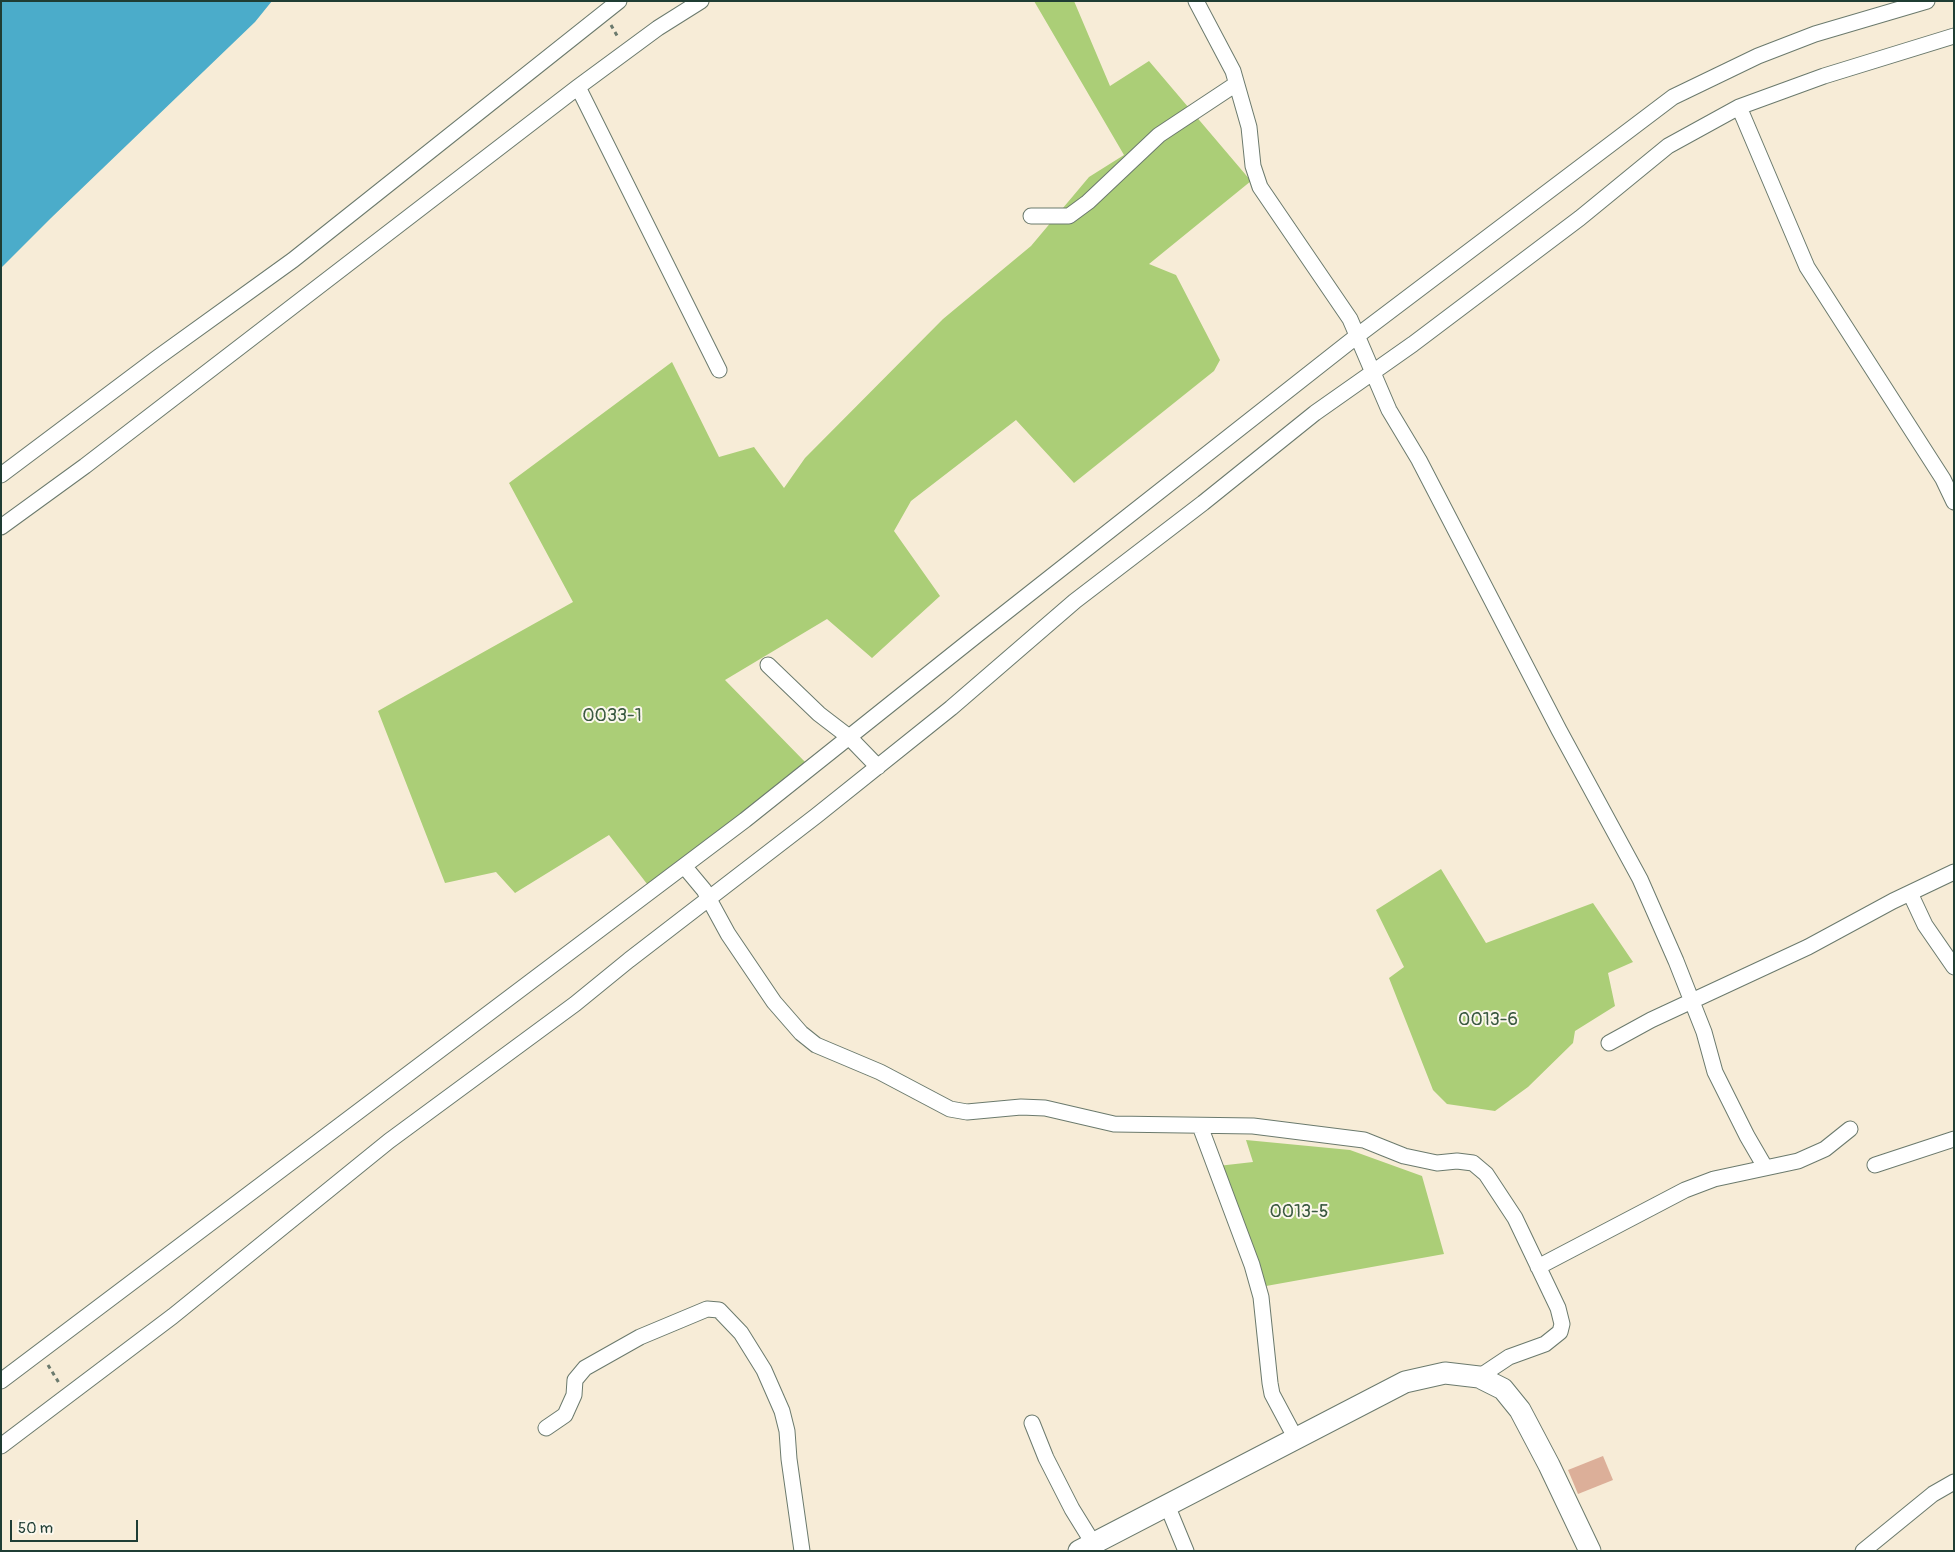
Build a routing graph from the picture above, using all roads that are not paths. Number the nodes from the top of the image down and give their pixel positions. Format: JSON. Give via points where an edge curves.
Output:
{"nodes":[{"id":1,"x":619,"y":1,"type":"edge"},
{"id":2,"x":701,"y":1,"type":"edge"},
{"id":3,"x":1196,"y":1,"type":"edge"},
{"id":4,"x":1927,"y":1,"type":"edge"},
{"id":5,"x":1954,"y":36,"type":"edge"},
{"id":6,"x":1236,"y":84,"type":"junction"},
{"id":7,"x":578,"y":87,"type":"junction"},
{"id":8,"x":1739,"y":107,"type":"junction"},
{"id":9,"x":1031,"y":216,"type":"dead end"},
{"id":10,"x":1358,"y":336,"type":"junction"},
{"id":11,"x":719,"y":370,"type":"dead end"},
{"id":12,"x":1373,"y":372,"type":"junction"},
{"id":13,"x":1,"y":475,"type":"edge"},
{"id":14,"x":1954,"y":502,"type":"edge"},
{"id":15,"x":1,"y":527,"type":"edge"},
{"id":16,"x":768,"y":665,"type":"dead end"},
{"id":17,"x":849,"y":737,"type":"junction"},
{"id":18,"x":878,"y":767,"type":"junction"},
{"id":19,"x":687,"y":869,"type":"junction"},
{"id":20,"x":1954,"y":872,"type":"edge"},
{"id":21,"x":1910,"y":893,"type":"junction"},
{"id":22,"x":707,"y":894,"type":"junction"},
{"id":23,"x":1954,"y":967,"type":"edge"},
{"id":24,"x":1692,"y":1002,"type":"junction"},
{"id":25,"x":1609,"y":1043,"type":"dead end"},
{"id":26,"x":1200,"y":1126,"type":"junction"},
{"id":27,"x":1850,"y":1129,"type":"dead end"},
{"id":28,"x":1954,"y":1139,"type":"edge"},
{"id":29,"x":1875,"y":1166,"type":"dead end"},
{"id":30,"x":1765,"y":1167,"type":"junction"},
{"id":31,"x":1538,"y":1267,"type":"junction"},
{"id":32,"x":1479,"y":1377,"type":"junction"},
{"id":33,"x":1,"y":1382,"type":"edge"},
{"id":34,"x":1032,"y":1423,"type":"dead end"},
{"id":35,"x":546,"y":1428,"type":"dead end"},
{"id":36,"x":1296,"y":1439,"type":"junction"},
{"id":37,"x":1,"y":1446,"type":"edge"},
{"id":38,"x":1954,"y":1482,"type":"edge"},
{"id":39,"x":1167,"y":1505,"type":"junction"},
{"id":40,"x":1086,"y":1547,"type":"edge"},
{"id":41,"x":802,"y":1551,"type":"edge"},
{"id":42,"x":1186,"y":1551,"type":"edge"},
{"id":43,"x":1590,"y":1551,"type":"edge"},
{"id":44,"x":1863,"y":1551,"type":"edge"}],
"edges":[{"from":1,"to":13,"type":"street","via":[[293,260]]},
{"from":2,"to":7,"type":"street","via":[[658,28]]},
{"from":3,"to":6,"type":"street","via":[[1233,71]]},
{"from":4,"to":10,"type":"street","via":[[1807,37],[1758,56],[1673,97]]},
{"from":5,"to":8,"type":"street","via":[[1824,76]]},
{"from":6,"to":9,"type":"street","via":[[1159,135],[1069,216]]},
{"from":6,"to":10,"type":"street","via":[[1249,127],[1253,166],[1260,187],[1340,304]]},
{"from":7,"to":11,"type":"street"},
{"from":7,"to":15,"type":"street"},
{"from":8,"to":12,"type":"street","via":[[1668,146],[1580,218]]},
{"from":8,"to":14,"type":"street","via":[[1807,267],[1943,479]]},
{"from":10,"to":12,"type":"street"},
{"from":10,"to":17,"type":"street"},
{"from":12,"to":18,"type":"street","via":[[1315,413],[1075,601]]},
{"from":12,"to":24,"type":"street","via":[[1389,410],[1640,879]]},
{"from":16,"to":17,"type":"street","via":[[819,714]]},
{"from":17,"to":18,"type":"street"},
{"from":17,"to":19,"type":"street"},
{"from":18,"to":22,"type":"street"},
{"from":19,"to":22,"type":"street"},
{"from":19,"to":33,"type":"street"},
{"from":20,"to":21,"type":"street"},
{"from":21,"to":23,"type":"street","via":[[1925,925]]},
{"from":21,"to":24,"type":"street","via":[[1808,947]]},
{"from":22,"to":26,"type":"street","via":[[728,934],[774,1002],[816,1046],[880,1072],[950,1109],[967,1112],[1045,1108],[1114,1124]]},
{"from":22,"to":37,"type":"street","via":[[574,1004],[389,1141],[173,1316]]},
{"from":24,"to":25,"type":"street"},
{"from":24,"to":30,"type":"street","via":[[1719,1080]]},
{"from":26,"to":31,"type":"street","via":[[1253,1126],[1364,1140],[1420,1160],[1473,1163],[1486,1174],[1515,1218]]},
{"from":26,"to":36,"type":"street","via":[[1254,1273],[1272,1394]]},
{"from":27,"to":30,"type":"street","via":[[1813,1155]]},
{"from":28,"to":29,"type":"street"},
{"from":30,"to":31,"type":"street","via":[[1714,1179],[1685,1190]]},
{"from":31,"to":32,"type":"street","via":[[1558,1308],[1562,1324],[1560,1332],[1545,1344],[1509,1357]]},
{"from":32,"to":36,"type":"main road","via":[[1445,1373],[1405,1382]]},
{"from":32,"to":43,"type":"main road","via":[[1502,1389],[1520,1410]]},
{"from":34,"to":40,"type":"street"},
{"from":35,"to":41,"type":"street","via":[[565,1415],[574,1395],[575,1380],[585,1368],[640,1337],[707,1309],[719,1310],[741,1333],[760,1363],[782,1411]]},
{"from":36,"to":39,"type":"main road"},
{"from":38,"to":44,"type":"street","via":[[1933,1494]]},
{"from":39,"to":40,"type":"main road"},
{"from":39,"to":42,"type":"street"}]}
